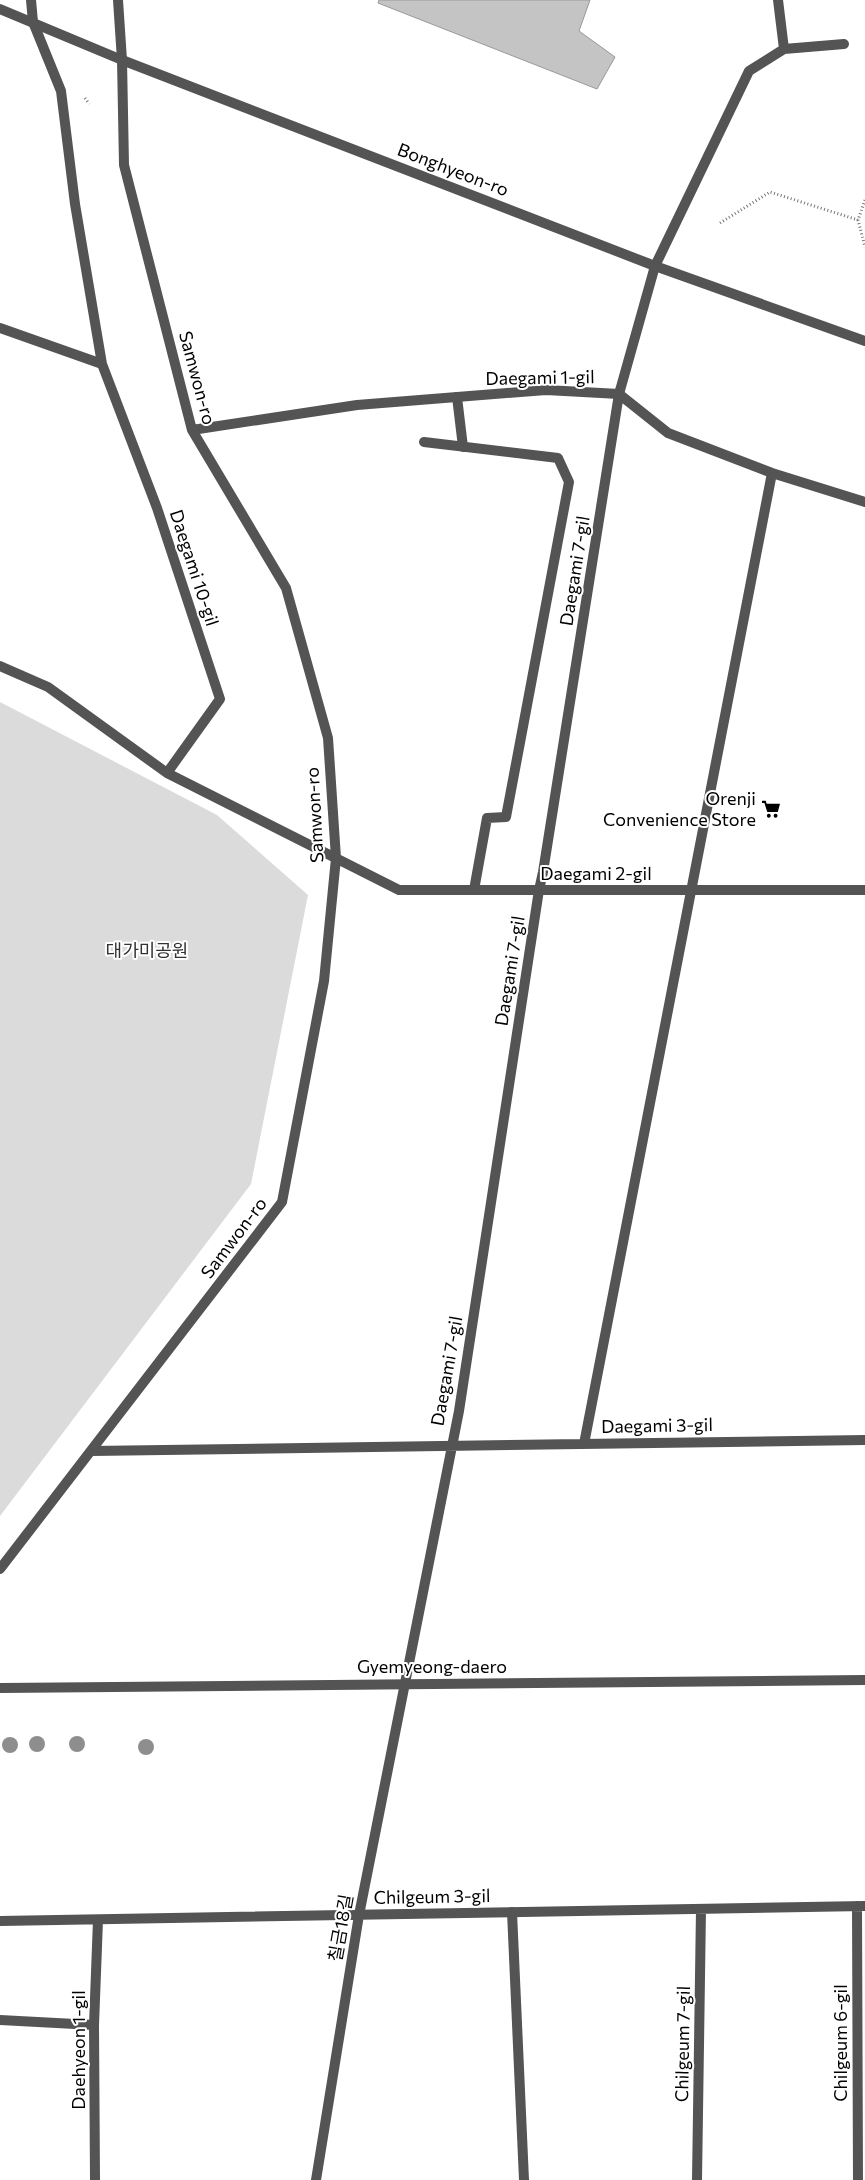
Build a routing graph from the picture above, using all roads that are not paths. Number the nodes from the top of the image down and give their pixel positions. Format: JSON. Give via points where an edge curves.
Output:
{"nodes":[{"id":1,"x":31,"y":0,"type":"edge"},
{"id":2,"x":118,"y":0,"type":"edge"},
{"id":3,"x":778,"y":0,"type":"edge"},
{"id":4,"x":0,"y":9,"type":"edge"},
{"id":5,"x":33,"y":22,"type":"junction"},
{"id":6,"x":844,"y":44,"type":"dead end"},
{"id":7,"x":784,"y":49,"type":"junction"},
{"id":8,"x":122,"y":60,"type":"junction"},
{"id":9,"x":655,"y":266,"type":"junction"},
{"id":10,"x":0,"y":328,"type":"edge"},
{"id":11,"x":865,"y":341,"type":"edge"},
{"id":12,"x":102,"y":364,"type":"junction"},
{"id":13,"x":619,"y":394,"type":"junction"},
{"id":14,"x":457,"y":397,"type":"junction"},
{"id":15,"x":192,"y":430,"type":"junction"},
{"id":16,"x":424,"y":442,"type":"dead end"},
{"id":17,"x":463,"y":447,"type":"junction"},
{"id":18,"x":772,"y":473,"type":"junction"},
{"id":19,"x":865,"y":502,"type":"edge"},
{"id":20,"x":0,"y":666,"type":"edge"},
{"id":21,"x":167,"y":772,"type":"junction"},
{"id":22,"x":336,"y":858,"type":"junction"},
{"id":23,"x":474,"y":890,"type":"junction"},
{"id":24,"x":538,"y":890,"type":"junction"},
{"id":25,"x":692,"y":890,"type":"junction"},
{"id":26,"x":865,"y":890,"type":"edge"},
{"id":27,"x":865,"y":1440,"type":"edge"},
{"id":28,"x":584,"y":1444,"type":"junction"},
{"id":29,"x":450,"y":1446,"type":"junction"},
{"id":30,"x":91,"y":1451,"type":"junction"},
{"id":31,"x":0,"y":1569,"type":"edge"},
{"id":32,"x":865,"y":1680,"type":"edge"},
{"id":33,"x":407,"y":1683,"type":"junction"},
{"id":34,"x":0,"y":1688,"type":"edge"},
{"id":35,"x":861,"y":1906,"type":"edge"},
{"id":36,"x":701,"y":1909,"type":"junction"},
{"id":37,"x":512,"y":1912,"type":"junction"},
{"id":38,"x":359,"y":1915,"type":"junction"},
{"id":39,"x":98,"y":1920,"type":"junction"},
{"id":40,"x":0,"y":1921,"type":"edge"},
{"id":41,"x":0,"y":2020,"type":"edge"},
{"id":42,"x":94,"y":2026,"type":"junction"},
{"id":43,"x":95,"y":2180,"type":"edge"},
{"id":44,"x":316,"y":2180,"type":"edge"},
{"id":45,"x":524,"y":2180,"type":"edge"},
{"id":46,"x":697,"y":2180,"type":"edge"},
{"id":47,"x":858,"y":2180,"type":"edge"}],
"edges":[{"from":1,"to":5,"type":"street"},
{"from":2,"to":8,"type":"street","name":"Samwon-ro"},
{"from":3,"to":7,"type":"street"},
{"from":4,"to":5,"type":"street","name":"Bonghyeon-ro"},
{"from":5,"to":8,"type":"street","name":"Bonghyeon-ro"},
{"from":5,"to":12,"type":"street","via":[[61,91],[75,204]]},
{"from":6,"to":7,"type":"street"},
{"from":7,"to":9,"type":"street","name":"Daegami 7-gil","via":[[749,71]]},
{"from":8,"to":9,"type":"street","name":"Bonghyeon-ro"},
{"from":8,"to":15,"type":"street","name":"Samwon-ro","via":[[124,165]]},
{"from":9,"to":11,"type":"street","name":"Bonghyeon-ro"},
{"from":9,"to":13,"type":"street","name":"Daegami 7-gil"},
{"from":10,"to":12,"type":"street"},
{"from":12,"to":21,"type":"street","name":"Daegami 10-gil","via":[[157,508],[220,699]]},
{"from":13,"to":14,"type":"street","name":"Daegami 1-gil","via":[[546,390]]},
{"from":13,"to":18,"type":"street","name":"Daegami 1-gil","via":[[668,433]]},
{"from":13,"to":24,"type":"street","name":"Daegami 7-gil"},
{"from":14,"to":15,"type":"street","name":"Daegami 1-gil","via":[[357,405]]},
{"from":14,"to":17,"type":"street"},
{"from":15,"to":22,"type":"street","name":"Samwon-ro","via":[[286,588],[328,738]]},
{"from":16,"to":17,"type":"street"},
{"from":17,"to":23,"type":"street","via":[[558,458],[568,482],[506,817],[487,818]]},
{"from":18,"to":19,"type":"street","name":"Daegami 1-gil"},
{"from":18,"to":25,"type":"street"},
{"from":20,"to":21,"type":"street","via":[[48,688]]},
{"from":21,"to":22,"type":"street"},
{"from":22,"to":23,"type":"street","name":"Daegami 2-gil","via":[[399,890]]},
{"from":22,"to":30,"type":"street","name":"Samwon-ro","via":[[324,981],[282,1202]]},
{"from":23,"to":24,"type":"street","name":"Daegami 2-gil"},
{"from":24,"to":25,"type":"street","name":"Daegami 2-gil"},
{"from":24,"to":29,"type":"street","name":"Daegami 7-gil","via":[[460,1402]]},
{"from":25,"to":26,"type":"street","name":"Daegami 2-gil"},
{"from":25,"to":28,"type":"street"},
{"from":27,"to":28,"type":"street","name":"Daegami 3-gil"},
{"from":28,"to":29,"type":"street","name":"Daegami 3-gil"},
{"from":29,"to":30,"type":"street","name":"Daegami 3-gil"},
{"from":29,"to":33,"type":"street","name":"Daegami 7-gil"},
{"from":30,"to":31,"type":"street","name":"Samwon-ro"},
{"from":32,"to":33,"type":"street","name":"Gyemyeong-daero"},
{"from":33,"to":34,"type":"street","name":"Gyemyeong-daero"},
{"from":33,"to":38,"type":"street","name":"칠금18길"},
{"from":35,"to":36,"type":"street","name":"Chilgeum 3-gil"},
{"from":35,"to":47,"type":"street","name":"Chilgeum 6-gil"},
{"from":36,"to":37,"type":"street","name":"Chilgeum 3-gil"},
{"from":36,"to":46,"type":"street","name":"Chilgeum 7-gil"},
{"from":37,"to":38,"type":"street","name":"Chilgeum 3-gil"},
{"from":37,"to":45,"type":"street"},
{"from":38,"to":39,"type":"street","name":"Chilgeum 3-gil"},
{"from":38,"to":44,"type":"street","name":"칠금18길"},
{"from":39,"to":40,"type":"street","name":"Chilgeum 3-gil"},
{"from":39,"to":42,"type":"street","name":"Daehyeon 1-gil"},
{"from":41,"to":42,"type":"street"},
{"from":42,"to":43,"type":"street","name":"Daehyeon 1-gil"}]}
